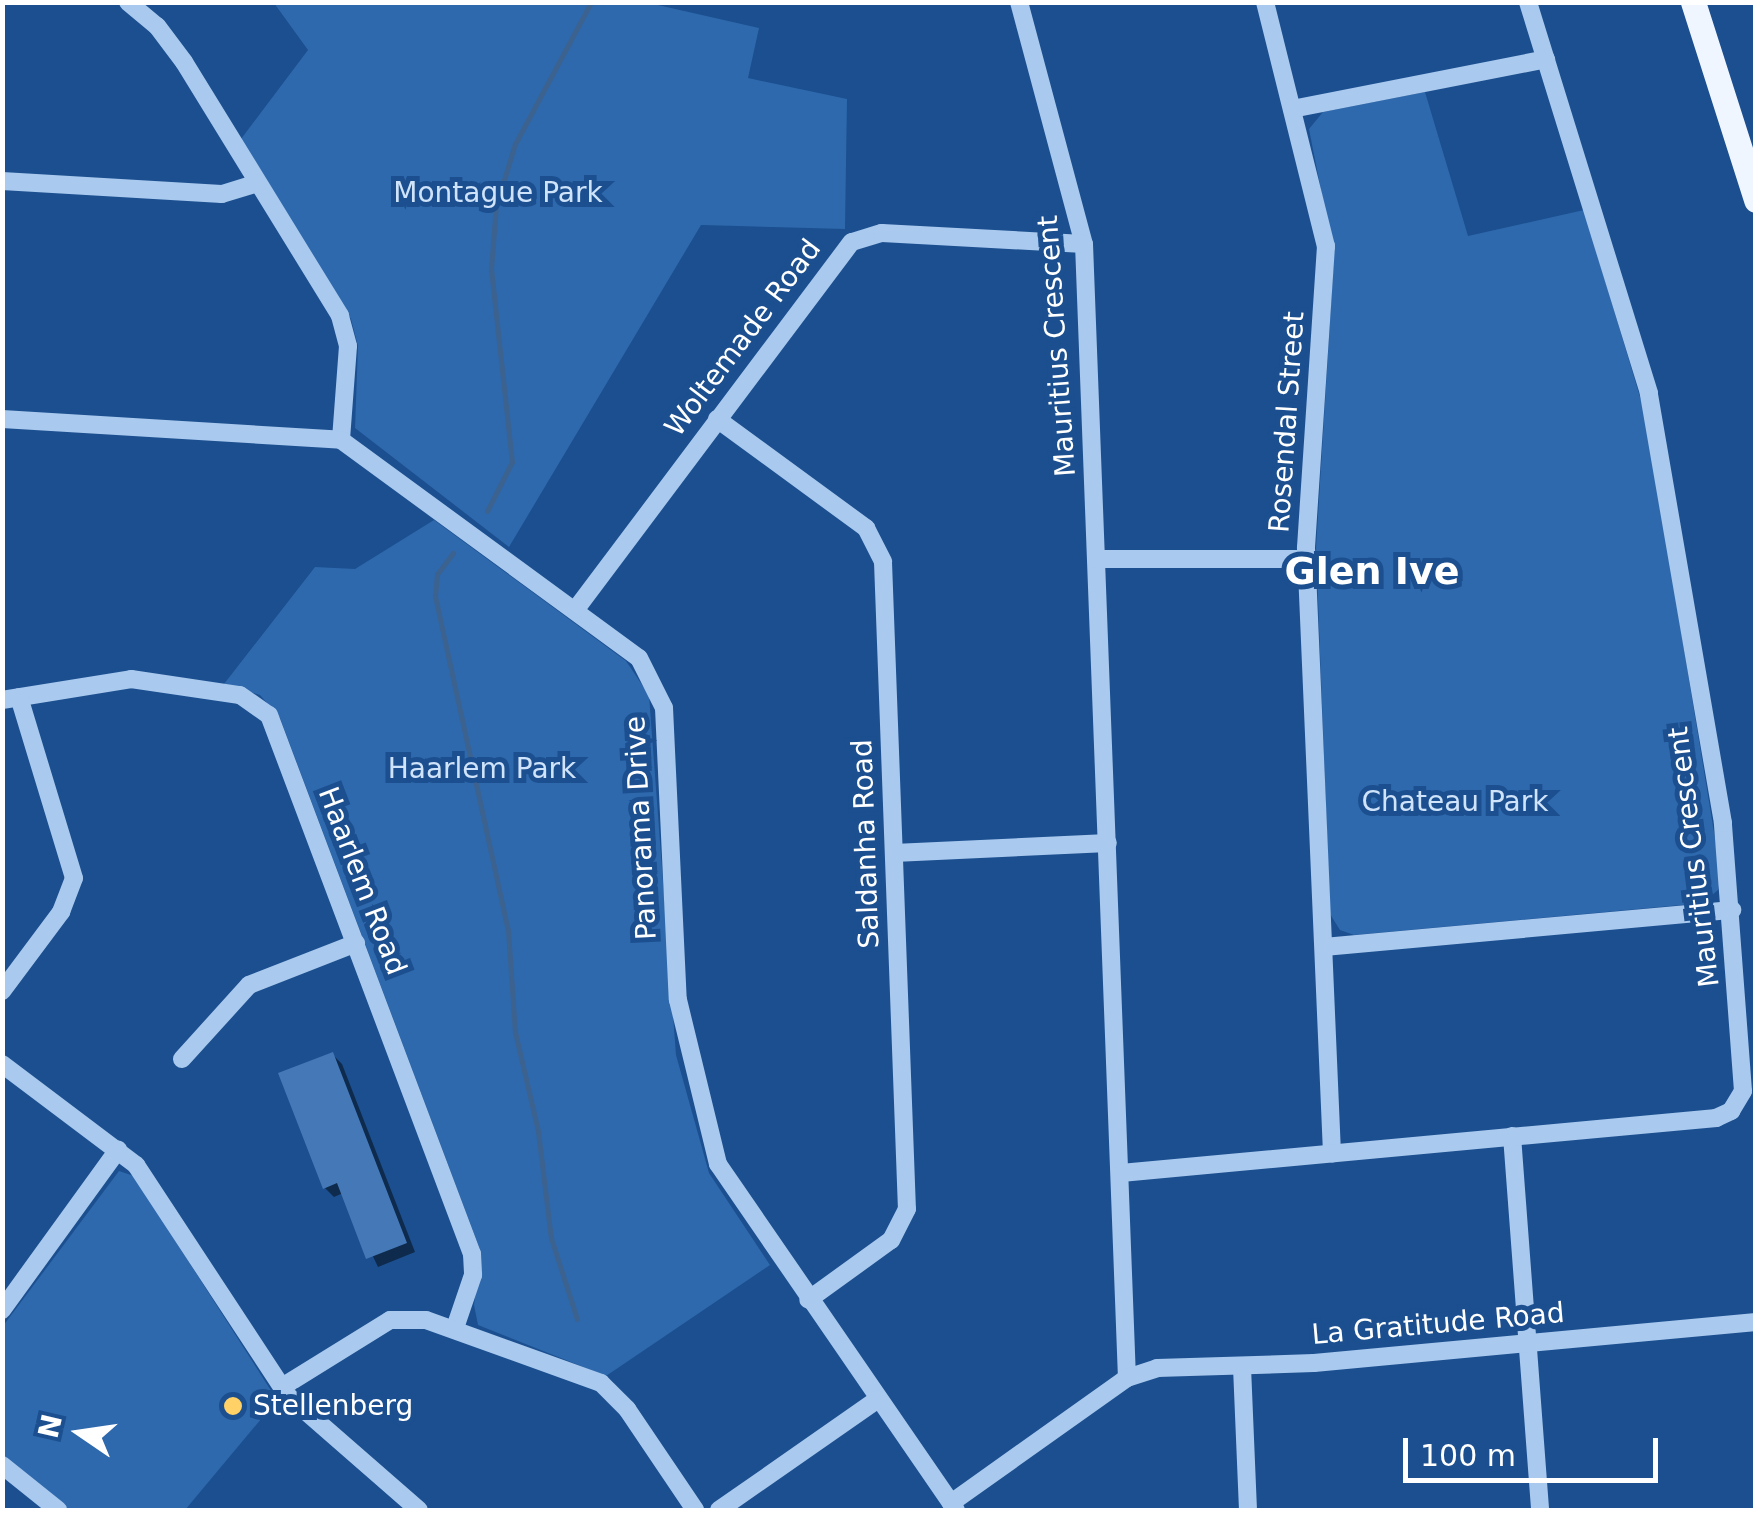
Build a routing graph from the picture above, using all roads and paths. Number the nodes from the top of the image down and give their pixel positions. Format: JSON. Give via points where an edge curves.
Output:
{"nodes":[{"id":1,"x":128,"y":2,"type":"edge"},
{"id":2,"x":1019,"y":2,"type":"edge"},
{"id":3,"x":1265,"y":2,"type":"edge"},
{"id":4,"x":1528,"y":2,"type":"edge"},
{"id":5,"x":1694,"y":2,"type":"edge"},
{"id":6,"x":1546,"y":58,"type":"junction"},
{"id":7,"x":1292,"y":109,"type":"junction"},
{"id":8,"x":2,"y":181,"type":"edge"},
{"id":9,"x":257,"y":183,"type":"junction"},
{"id":10,"x":1756,"y":200,"type":"edge"},
{"id":11,"x":1084,"y":244,"type":"junction"},
{"id":12,"x":2,"y":418,"type":"edge"},
{"id":13,"x":717,"y":419,"type":"junction"},
{"id":14,"x":341,"y":440,"type":"junction"},
{"id":15,"x":1097,"y":559,"type":"junction"},
{"id":16,"x":1307,"y":560,"type":"junction"},
{"id":17,"x":576,"y":609,"type":"junction"},
{"id":18,"x":11,"y":699,"type":"edge"},
{"id":19,"x":1108,"y":843,"type":"junction"},
{"id":20,"x":894,"y":853,"type":"junction"},
{"id":21,"x":1732,"y":910,"type":"junction"},
{"id":22,"x":356,"y":943,"type":"junction"},
{"id":23,"x":1324,"y":948,"type":"junction"},
{"id":24,"x":2,"y":992,"type":"edge"},
{"id":25,"x":182,"y":1059,"type":"dead end"},
{"id":26,"x":2,"y":1064,"type":"edge"},
{"id":27,"x":1512,"y":1136,"type":"junction"},
{"id":28,"x":118,"y":1150,"type":"junction"},
{"id":29,"x":1332,"y":1153,"type":"junction"},
{"id":30,"x":1121,"y":1173,"type":"junction"},
{"id":31,"x":808,"y":1300,"type":"junction"},
{"id":32,"x":2,"y":1310,"type":"edge"},
{"id":33,"x":1756,"y":1322,"type":"edge"},
{"id":34,"x":455,"y":1328,"type":"junction"},
{"id":35,"x":1529,"y":1343,"type":"junction"},
{"id":36,"x":1242,"y":1366,"type":"junction"},
{"id":37,"x":1127,"y":1378,"type":"junction"},
{"id":38,"x":282,"y":1386,"type":"junction"},
{"id":39,"x":878,"y":1398,"type":"junction"},
{"id":40,"x":2,"y":1465,"type":"edge"},
{"id":41,"x":954,"y":1507,"type":"edge"},
{"id":42,"x":58,"y":1510,"type":"edge"},
{"id":43,"x":419,"y":1510,"type":"edge"},
{"id":44,"x":695,"y":1510,"type":"edge"},
{"id":45,"x":719,"y":1510,"type":"edge"},
{"id":46,"x":1248,"y":1510,"type":"edge"},
{"id":47,"x":1540,"y":1510,"type":"edge"}],
"edges":[{"from":1,"to":9,"type":"street","via":[[168,38]]},
{"from":2,"to":11,"type":"street","name":"Mauritius Crescent"},
{"from":3,"to":7,"type":"street","name":"Rosendal Street"},
{"from":4,"to":6,"type":"street","name":"Mauritius Crescent"},
{"from":5,"to":10,"type":"main road"},
{"from":6,"to":7,"type":"street"},
{"from":6,"to":21,"type":"street","name":"Mauritius Crescent","via":[[1649,393]]},
{"from":7,"to":16,"type":"street","name":"Rosendal Street","via":[[1326,246]]},
{"from":8,"to":9,"type":"street","via":[[222,194]]},
{"from":9,"to":14,"type":"street","via":[[344,324]]},
{"from":11,"to":13,"type":"street","name":"Woltemade Road","via":[[859,238],[840,253]]},
{"from":11,"to":15,"type":"street","name":"Mauritius Crescent"},
{"from":12,"to":14,"type":"street"},
{"from":13,"to":17,"type":"street","name":"Woltemade Road"},
{"from":13,"to":20,"type":"street","name":"Saldanha Road","via":[[866,528],[878,544]]},
{"from":14,"to":17,"type":"street","name":"Panorama Drive"},
{"from":15,"to":16,"type":"street"},
{"from":15,"to":19,"type":"street","name":"Mauritius Crescent"},
{"from":16,"to":23,"type":"street","name":"Rosendal Street"},
{"from":17,"to":31,"type":"street","name":"Panorama Drive","via":[[639,658],[662,697],[678,1000],[688,1054],[722,1174]]},
{"from":18,"to":22,"type":"street","name":"Haarlem Road","via":[[131,679],[256,702],[273,723]]},
{"from":18,"to":24,"type":"street","via":[[74,878],[62,912]]},
{"from":19,"to":20,"type":"street"},
{"from":19,"to":30,"type":"street","name":"Mauritius Crescent"},
{"from":20,"to":31,"type":"street","name":"Saldanha Road","via":[[906,1216],[892,1240]]},
{"from":21,"to":23,"type":"street"},
{"from":21,"to":27,"type":"street","name":"Mauritius Crescent","via":[[1744,1084],[1731,1111],[1716,1118]]},
{"from":22,"to":25,"type":"street","via":[[249,985]]},
{"from":22,"to":34,"type":"street","name":"Haarlem Road","via":[[472,1254]]},
{"from":23,"to":29,"type":"street","name":"Rosendal Street"},
{"from":26,"to":28,"type":"street"},
{"from":27,"to":29,"type":"street","name":"Mauritius Crescent"},
{"from":27,"to":35,"type":"street"},
{"from":28,"to":32,"type":"street"},
{"from":28,"to":38,"type":"street","via":[[136,1165]]},
{"from":29,"to":30,"type":"street","name":"Mauritius Crescent"},
{"from":30,"to":37,"type":"street","name":"Mauritius Crescent"},
{"from":31,"to":39,"type":"street","name":"Panorama Drive"},
{"from":33,"to":35,"type":"street","name":"La Gratitude Road"},
{"from":34,"to":38,"type":"street","via":[[418,1318],[390,1320]]},
{"from":34,"to":44,"type":"street","via":[[601,1383],[627,1409]]},
{"from":35,"to":36,"type":"street","name":"La Gratitude Road"},
{"from":35,"to":47,"type":"street"},
{"from":36,"to":37,"type":"street","name":"La Gratitude Road","via":[[1157,1368]]},
{"from":36,"to":46,"type":"street"},
{"from":37,"to":41,"type":"street"},
{"from":38,"to":43,"type":"street","via":[[309,1418]]},
{"from":39,"to":41,"type":"street","name":"Panorama Drive"},
{"from":39,"to":45,"type":"street"},
{"from":40,"to":42,"type":"street"}]}
